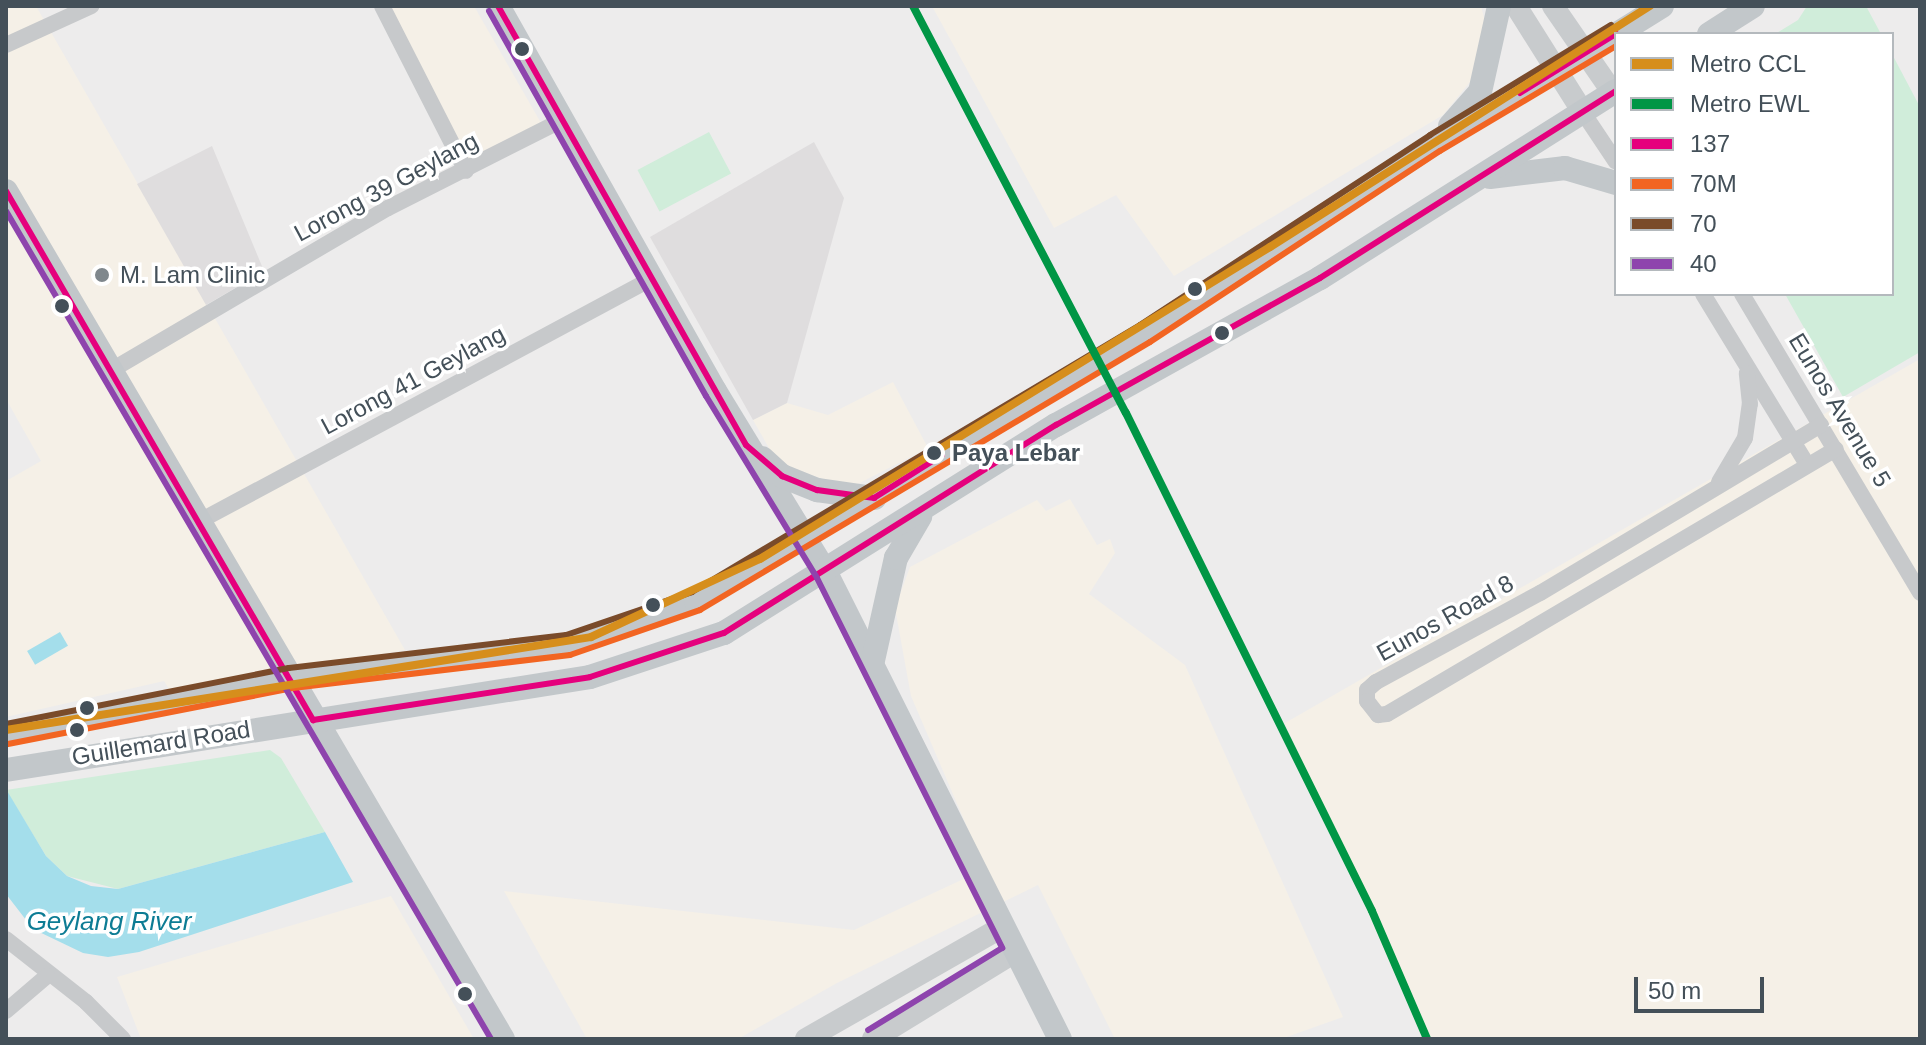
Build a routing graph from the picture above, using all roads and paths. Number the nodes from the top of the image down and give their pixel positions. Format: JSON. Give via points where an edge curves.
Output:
{"nodes":[{"id":1,"x":91,"y":6,"type":"edge"},
{"id":2,"x":382,"y":6,"type":"edge"},
{"id":3,"x":498,"y":6,"type":"edge"},
{"id":4,"x":1499,"y":6,"type":"edge"},
{"id":5,"x":1516,"y":6,"type":"edge"},
{"id":6,"x":1553,"y":6,"type":"edge"},
{"id":7,"x":1662,"y":6,"type":"edge"},
{"id":8,"x":1753,"y":6,"type":"edge"},
{"id":9,"x":1619,"y":32,"type":"edge"},
{"id":10,"x":1716,"y":32,"type":"edge"},
{"id":11,"x":1614,"y":35,"type":"edge"},
{"id":12,"x":6,"y":45,"type":"edge"},
{"id":13,"x":1585,"y":53,"type":"junction"},
{"id":14,"x":1556,"y":71,"type":"junction"},
{"id":15,"x":1614,"y":93,"type":"edge"},
{"id":16,"x":1614,"y":95,"type":"edge"},
{"id":17,"x":1582,"y":111,"type":"junction"},
{"id":18,"x":562,"y":120,"type":"junction"},
{"id":19,"x":1435,"y":143,"type":"junction"},
{"id":20,"x":1614,"y":159,"type":"edge"},
{"id":21,"x":466,"y":171,"type":"junction"},
{"id":22,"x":1471,"y":181,"type":"junction"},
{"id":23,"x":1614,"y":182,"type":"edge"},
{"id":24,"x":6,"y":192,"type":"edge"},
{"id":25,"x":651,"y":279,"type":"junction"},
{"id":26,"x":1704,"y":296,"type":"edge"},
{"id":27,"x":1743,"y":296,"type":"edge"},
{"id":28,"x":1746,"y":367,"type":"junction"},
{"id":29,"x":110,"y":371,"type":"junction"},
{"id":30,"x":1821,"y":425,"type":"junction"},
{"id":31,"x":1791,"y":441,"type":"junction"},
{"id":32,"x":746,"y":445,"type":"junction"},
{"id":33,"x":1836,"y":449,"type":"junction"},
{"id":34,"x":1806,"y":463,"type":"junction"},
{"id":35,"x":1718,"y":483,"type":"junction"},
{"id":36,"x":874,"y":498,"type":"junction"},
{"id":37,"x":922,"y":513,"type":"junction"},
{"id":38,"x":198,"y":522,"type":"junction"},
{"id":39,"x":805,"y":538,"type":"junction"},
{"id":40,"x":826,"y":573,"type":"junction"},
{"id":41,"x":1920,"y":593,"type":"edge"},
{"id":42,"x":872,"y":665,"type":"junction"},
{"id":43,"x":291,"y":678,"type":"junction"},
{"id":44,"x":313,"y":720,"type":"junction"},
{"id":45,"x":6,"y":734,"type":"edge"},
{"id":46,"x":7,"y":770,"type":"edge"},
{"id":47,"x":1002,"y":927,"type":"junction"},
{"id":48,"x":6,"y":939,"type":"edge"},
{"id":49,"x":1015,"y":952,"type":"junction"},
{"id":50,"x":47,"y":976,"type":"junction"},
{"id":51,"x":6,"y":1011,"type":"edge"},
{"id":52,"x":123,"y":1039,"type":"edge"},
{"id":53,"x":503,"y":1039,"type":"edge"},
{"id":54,"x":806,"y":1039,"type":"edge"},
{"id":55,"x":873,"y":1039,"type":"edge"},
{"id":56,"x":1060,"y":1039,"type":"edge"}],
"edges":[{"from":1,"to":12,"type":"street"},
{"from":2,"to":21,"type":"street"},
{"from":3,"to":18,"type":"main road"},
{"from":4,"to":19,"type":"main road","via":[[1480,92]]},
{"from":5,"to":14,"type":"main road"},
{"from":6,"to":13,"type":"main road"},
{"from":7,"to":9,"type":"main road"},
{"from":8,"to":10,"type":"main road"},
{"from":11,"to":13,"type":"main road"},
{"from":13,"to":14,"type":"main road"},
{"from":13,"to":15,"type":"main road"},
{"from":14,"to":17,"type":"main road"},
{"from":14,"to":19,"type":"main road"},
{"from":16,"to":17,"type":"main road","name":"Guillemard Road"},
{"from":17,"to":20,"type":"street"},
{"from":17,"to":22,"type":"main road","name":"Guillemard Road"},
{"from":18,"to":21,"type":"street","name":"Lorong 39 Geylang"},
{"from":18,"to":25,"type":"main road"},
{"from":19,"to":36,"type":"main road","name":"Guillemard Road","via":[[1145,333]]},
{"from":21,"to":29,"type":"street","name":"Lorong 39 Geylang","via":[[388,208]]},
{"from":22,"to":23,"type":"main road","via":[[1540,167],[1577,170]]},
{"from":22,"to":37,"type":"main road","name":"Guillemard Road","via":[[1320,278],[1056,425]]},
{"from":24,"to":29,"type":"main road"},
{"from":25,"to":32,"type":"main road"},
{"from":25,"to":38,"type":"street","name":"Lorong 41 Geylang"},
{"from":26,"to":28,"type":"street"},
{"from":27,"to":30,"type":"street","name":"Eunos Avenue 5"},
{"from":28,"to":31,"type":"street"},
{"from":28,"to":35,"type":"street","via":[[1750,404],[1745,438]]},
{"from":29,"to":38,"type":"main road"},
{"from":30,"to":31,"type":"street","name":"Eunos Road 8"},
{"from":30,"to":33,"type":"street","name":"Eunos Avenue 5"},
{"from":31,"to":34,"type":"street"},
{"from":31,"to":35,"type":"street","name":"Eunos Road 8"},
{"from":32,"to":36,"type":"main road","via":[[794,481],[817,490]]},
{"from":32,"to":39,"type":"main road"},
{"from":33,"to":34,"type":"street","name":"Eunos Road 8"},
{"from":33,"to":41,"type":"street","name":"Eunos Avenue 5"},
{"from":34,"to":35,"type":"street","name":"Eunos Road 8","via":[[1387,714],[1374,712],[1366,696],[1370,686],[1540,593]]},
{"from":36,"to":39,"type":"main road","name":"Guillemard Road"},
{"from":37,"to":40,"type":"main road","name":"Guillemard Road"},
{"from":37,"to":42,"type":"main road","via":[[896,558]]},
{"from":38,"to":43,"type":"main road"},
{"from":39,"to":40,"type":"main road"},
{"from":39,"to":43,"type":"main road","name":"Guillemard Road","via":[[696,601],[568,645]]},
{"from":40,"to":42,"type":"main road"},
{"from":40,"to":44,"type":"main road","name":"Guillemard Road","via":[[724,633],[590,677]]},
{"from":42,"to":47,"type":"main road"},
{"from":43,"to":44,"type":"main road"},
{"from":43,"to":45,"type":"main road","name":"Guillemard Road"},
{"from":44,"to":46,"type":"main road","name":"Guillemard Road"},
{"from":44,"to":53,"type":"main road"},
{"from":47,"to":49,"type":"main road"},
{"from":47,"to":54,"type":"main road"},
{"from":48,"to":50,"type":"street"},
{"from":49,"to":55,"type":"main road"},
{"from":49,"to":56,"type":"main road"},
{"from":50,"to":51,"type":"street"},
{"from":50,"to":52,"type":"street","via":[[86,1002]]}]}
